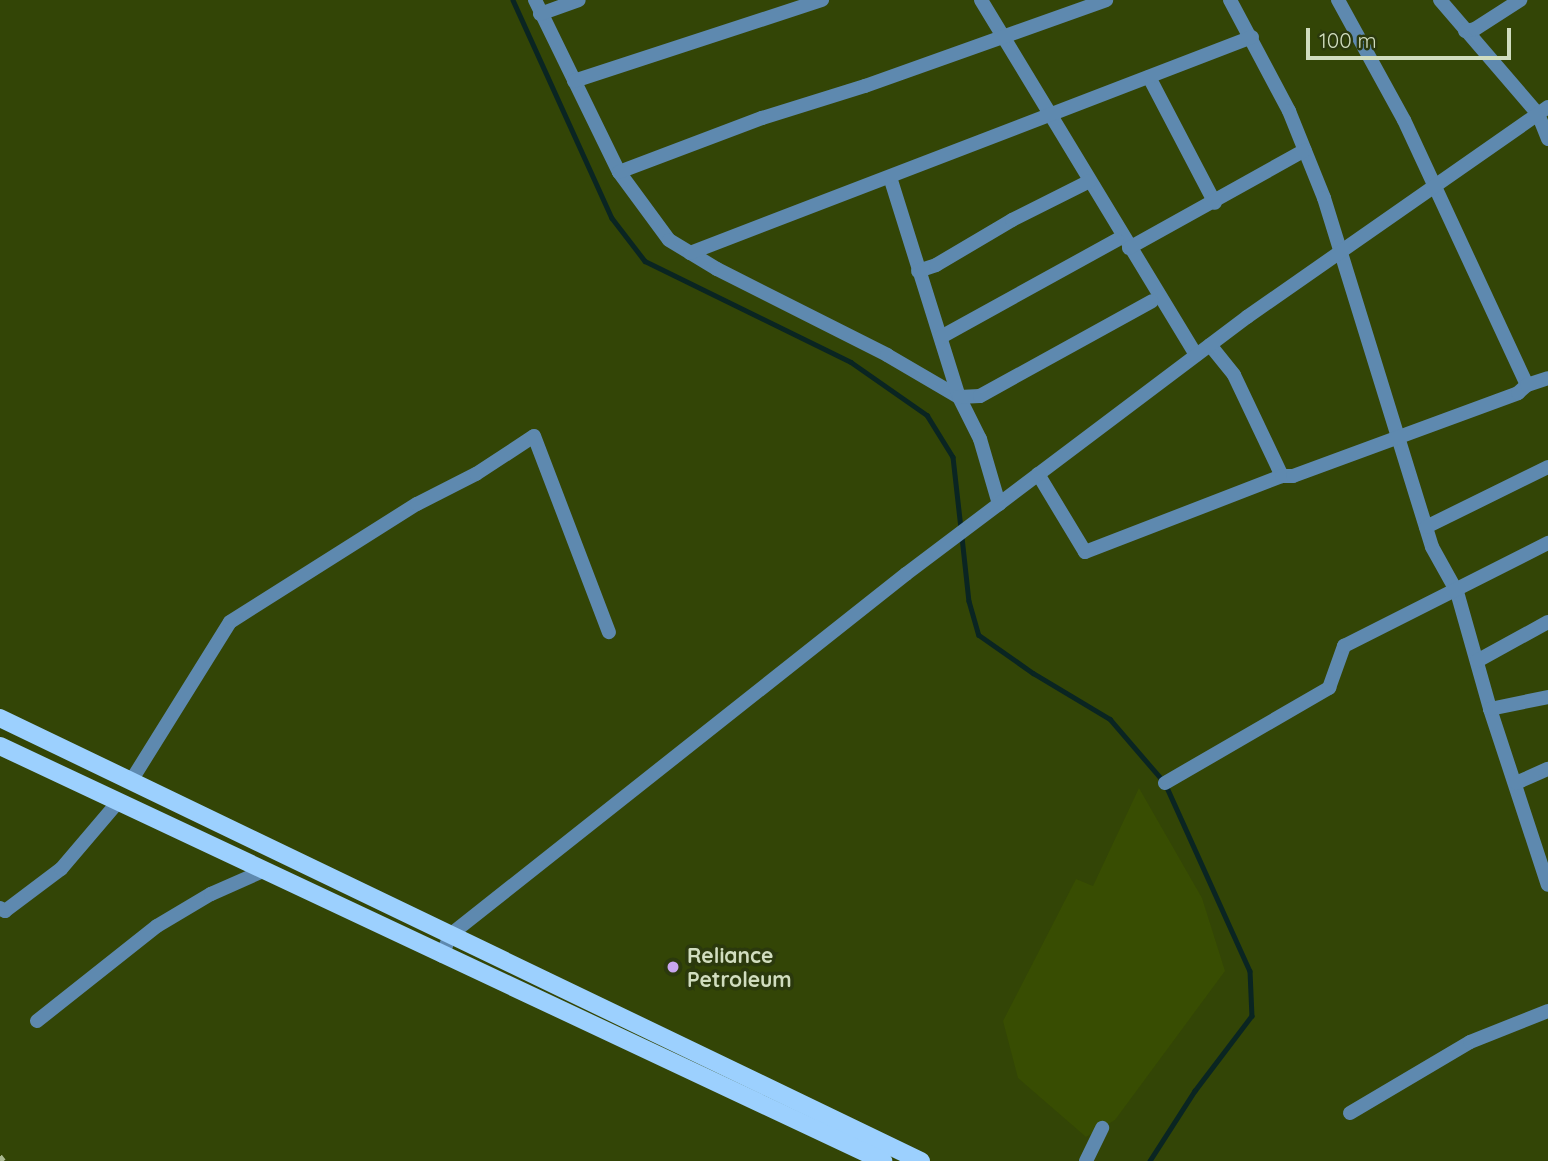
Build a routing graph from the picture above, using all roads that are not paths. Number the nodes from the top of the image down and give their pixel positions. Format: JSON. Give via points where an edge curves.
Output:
{"nodes":[{"id":1,"x":579,"y":0,"type":"edge"},
{"id":2,"x":822,"y":0,"type":"edge"},
{"id":3,"x":981,"y":0,"type":"edge"},
{"id":4,"x":1106,"y":0,"type":"edge"},
{"id":5,"x":1230,"y":0,"type":"edge"},
{"id":6,"x":1338,"y":0,"type":"edge"},
{"id":7,"x":1440,"y":0,"type":"edge"},
{"id":8,"x":1520,"y":0,"type":"edge"},
{"id":9,"x":537,"y":7,"type":"edge"},
{"id":10,"x":1465,"y":31,"type":"junction"},
{"id":11,"x":1000,"y":36,"type":"junction"},
{"id":12,"x":1252,"y":37,"type":"junction"},
{"id":13,"x":1149,"y":77,"type":"junction"},
{"id":14,"x":574,"y":81,"type":"junction"},
{"id":15,"x":1543,"y":111,"type":"edge"},
{"id":16,"x":1052,"y":114,"type":"junction"},
{"id":17,"x":1548,"y":139,"type":"edge"},
{"id":18,"x":1305,"y":150,"type":"junction"},
{"id":19,"x":619,"y":172,"type":"junction"},
{"id":20,"x":890,"y":177,"type":"junction"},
{"id":21,"x":1090,"y":181,"type":"junction"},
{"id":22,"x":1436,"y":185,"type":"junction"},
{"id":23,"x":1215,"y":202,"type":"junction"},
{"id":24,"x":1123,"y":244,"type":"junction"},
{"id":25,"x":1341,"y":251,"type":"junction"},
{"id":26,"x":690,"y":253,"type":"junction"},
{"id":27,"x":918,"y":271,"type":"junction"},
{"id":28,"x":1152,"y":302,"type":"dead end"},
{"id":29,"x":941,"y":337,"type":"junction"},
{"id":30,"x":1210,"y":345,"type":"junction"},
{"id":31,"x":1196,"y":355,"type":"junction"},
{"id":32,"x":1548,"y":378,"type":"edge"},
{"id":33,"x":1527,"y":385,"type":"junction"},
{"id":34,"x":959,"y":397,"type":"junction"},
{"id":35,"x":1398,"y":437,"type":"junction"},
{"id":36,"x":1548,"y":467,"type":"edge"},
{"id":37,"x":1038,"y":474,"type":"junction"},
{"id":38,"x":1282,"y":476,"type":"junction"},
{"id":39,"x":999,"y":504,"type":"junction"},
{"id":40,"x":1426,"y":527,"type":"junction"},
{"id":41,"x":1548,"y":543,"type":"edge"},
{"id":42,"x":1457,"y":592,"type":"junction"},
{"id":43,"x":1548,"y":622,"type":"edge"},
{"id":44,"x":610,"y":632,"type":"dead end"},
{"id":45,"x":1476,"y":661,"type":"junction"},
{"id":46,"x":1548,"y":697,"type":"edge"},
{"id":47,"x":1490,"y":709,"type":"junction"},
{"id":48,"x":0,"y":718,"type":"edge"},
{"id":49,"x":0,"y":746,"type":"edge"},
{"id":50,"x":1548,"y":769,"type":"edge"},
{"id":51,"x":111,"y":771,"type":"junction"},
{"id":52,"x":131,"y":781,"type":"junction"},
{"id":53,"x":1165,"y":783,"type":"dead end"},
{"id":54,"x":1516,"y":783,"type":"junction"},
{"id":55,"x":99,"y":793,"type":"junction"},
{"id":56,"x":118,"y":802,"type":"junction"},
{"id":57,"x":1543,"y":851,"type":"edge"},
{"id":58,"x":263,"y":871,"type":"junction"},
{"id":59,"x":1548,"y":885,"type":"edge"},
{"id":60,"x":0,"y":908,"type":"edge"},
{"id":61,"x":450,"y":934,"type":"junction"},
{"id":62,"x":442,"y":956,"type":"junction"},
{"id":63,"x":1548,"y":1011,"type":"edge"},
{"id":64,"x":37,"y":1021,"type":"dead end"},
{"id":65,"x":1350,"y":1113,"type":"dead end"},
{"id":66,"x":1102,"y":1128,"type":"dead end"},
{"id":67,"x":883,"y":1161,"type":"edge"},
{"id":68,"x":920,"y":1161,"type":"edge"},
{"id":69,"x":1086,"y":1161,"type":"edge"}],
"edges":[{"from":1,"to":9,"type":"street"},
{"from":2,"to":14,"type":"street"},
{"from":3,"to":11,"type":"street"},
{"from":4,"to":11,"type":"street"},
{"from":5,"to":12,"type":"street"},
{"from":6,"to":22,"type":"street"},
{"from":7,"to":10,"type":"street"},
{"from":8,"to":10,"type":"street"},
{"from":9,"to":14,"type":"street"},
{"from":10,"to":15,"type":"street"},
{"from":11,"to":16,"type":"street"},
{"from":11,"to":19,"type":"street"},
{"from":12,"to":13,"type":"street"},
{"from":12,"to":18,"type":"street"},
{"from":13,"to":16,"type":"street"},
{"from":13,"to":23,"type":"street"},
{"from":14,"to":19,"type":"street"},
{"from":15,"to":17,"type":"street"},
{"from":15,"to":22,"type":"street"},
{"from":16,"to":20,"type":"street"},
{"from":16,"to":21,"type":"street"},
{"from":18,"to":23,"type":"street"},
{"from":18,"to":25,"type":"street"},
{"from":19,"to":26,"type":"street","via":[[669,240]]},
{"from":20,"to":26,"type":"street"},
{"from":20,"to":27,"type":"street"},
{"from":21,"to":24,"type":"street"},
{"from":21,"to":27,"type":"street"},
{"from":22,"to":25,"type":"street"},
{"from":22,"to":33,"type":"street"},
{"from":23,"to":24,"type":"street"},
{"from":24,"to":29,"type":"street"},
{"from":24,"to":31,"type":"street"},
{"from":25,"to":30,"type":"street"},
{"from":25,"to":35,"type":"street"},
{"from":26,"to":34,"type":"street"},
{"from":27,"to":29,"type":"street"},
{"from":28,"to":34,"type":"street","via":[[980,396]]},
{"from":29,"to":34,"type":"street"},
{"from":30,"to":31,"type":"street"},
{"from":30,"to":38,"type":"street","via":[[1234,375]]},
{"from":31,"to":37,"type":"street"},
{"from":32,"to":33,"type":"street"},
{"from":33,"to":35,"type":"street","via":[[1518,393]]},
{"from":34,"to":39,"type":"street","via":[[980,439]]},
{"from":35,"to":38,"type":"street","via":[[1293,476]]},
{"from":35,"to":40,"type":"street"},
{"from":36,"to":40,"type":"street"},
{"from":37,"to":38,"type":"street","via":[[1085,552]]},
{"from":37,"to":39,"type":"street"},
{"from":39,"to":61,"type":"street"},
{"from":40,"to":42,"type":"street"},
{"from":41,"to":42,"type":"street"},
{"from":42,"to":45,"type":"street"},
{"from":42,"to":53,"type":"street","via":[[1344,646],[1329,688]]},
{"from":43,"to":45,"type":"street"},
{"from":44,"to":52,"type":"street","via":[[534,436],[476,474],[416,504],[230,622]]},
{"from":45,"to":47,"type":"street"},
{"from":46,"to":47,"type":"street"},
{"from":47,"to":54,"type":"street"},
{"from":48,"to":51,"type":"main road"},
{"from":49,"to":55,"type":"main road"},
{"from":50,"to":54,"type":"street"},
{"from":51,"to":52,"type":"main road"},
{"from":51,"to":55,"type":"main road"},
{"from":52,"to":61,"type":"main road"},
{"from":54,"to":57,"type":"street"},
{"from":55,"to":56,"type":"main road"},
{"from":56,"to":58,"type":"main road"},
{"from":56,"to":60,"type":"street","via":[[61,869],[5,911]]},
{"from":57,"to":59,"type":"street"},
{"from":58,"to":62,"type":"main road"},
{"from":58,"to":64,"type":"street","via":[[211,894],[157,926]]},
{"from":61,"to":62,"type":"street"},
{"from":61,"to":68,"type":"main road"},
{"from":62,"to":67,"type":"main road"},
{"from":63,"to":65,"type":"street","via":[[1470,1042]]},
{"from":66,"to":69,"type":"street"}]}
